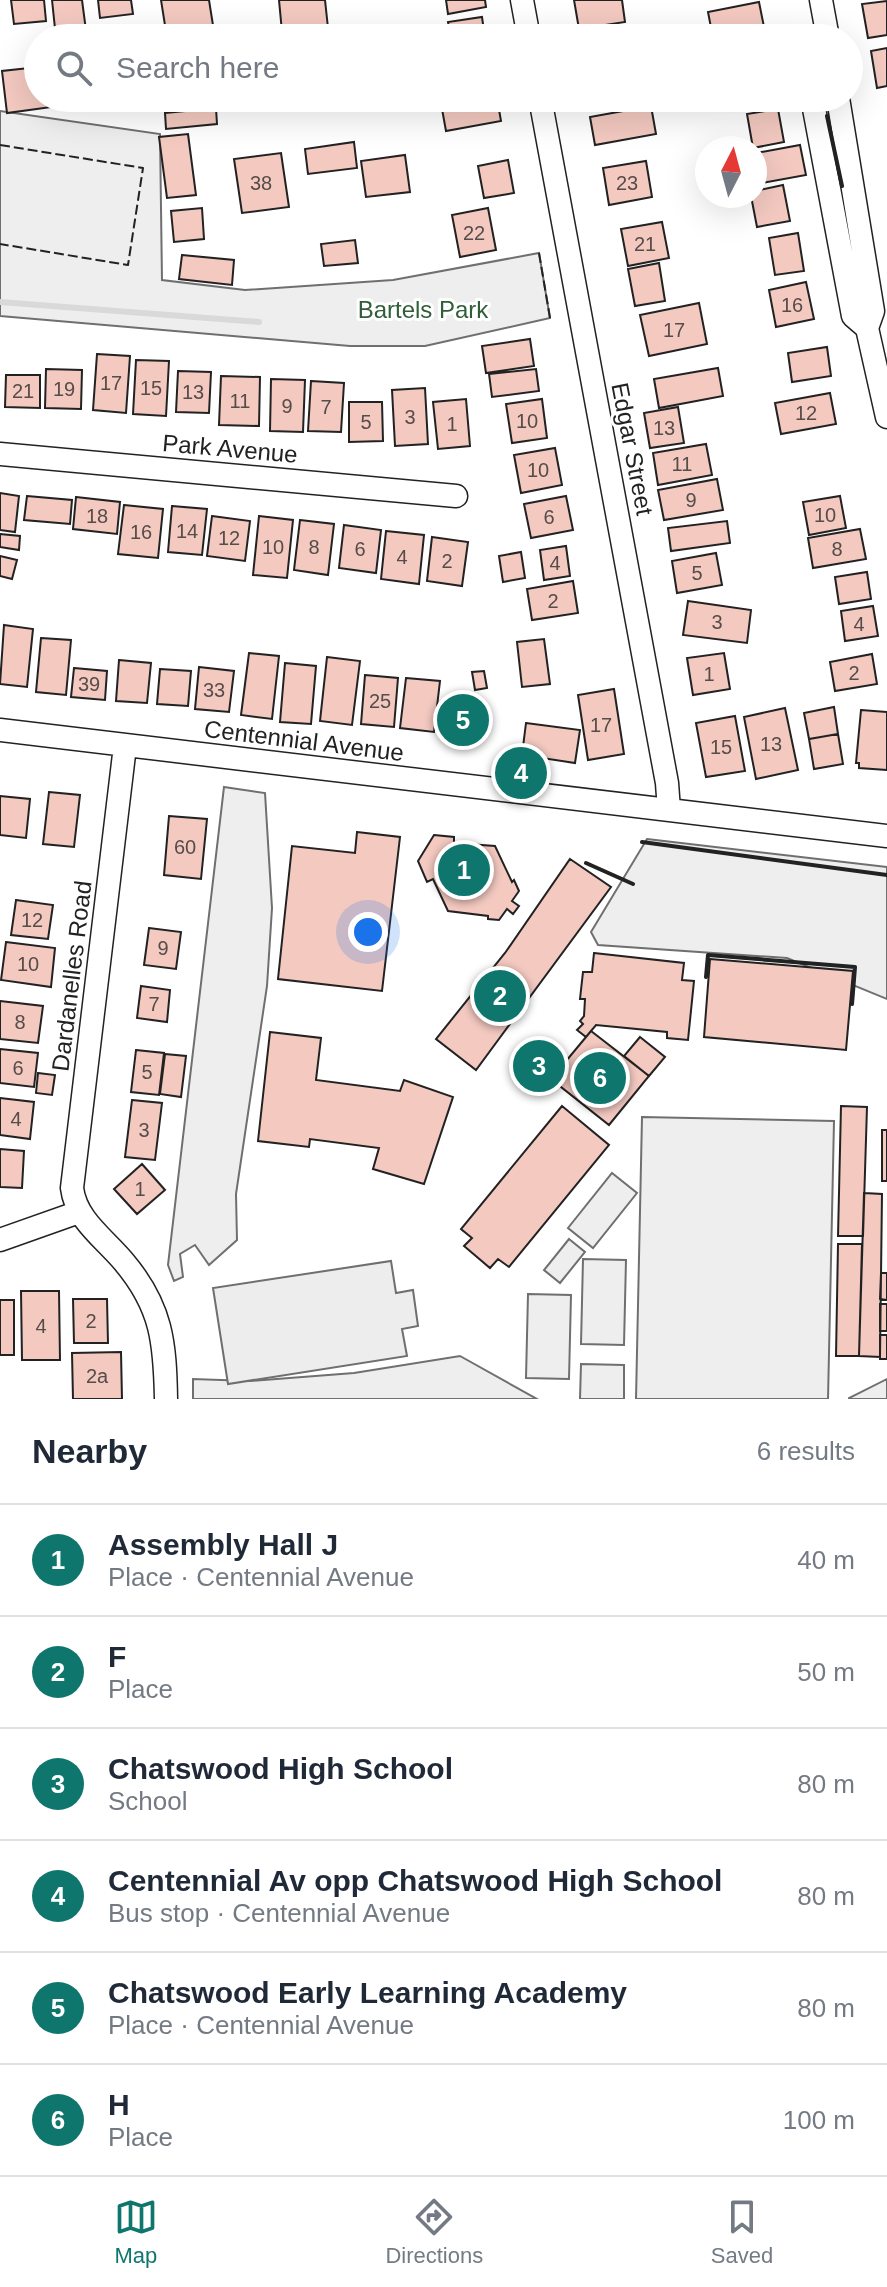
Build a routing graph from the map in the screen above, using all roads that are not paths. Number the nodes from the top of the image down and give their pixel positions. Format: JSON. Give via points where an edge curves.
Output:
{"nodes":[{"id":1,"x":522,"y":0,"type":"edge"},
{"id":2,"x":821,"y":0,"type":"edge"},
{"id":3,"x":526,"y":24,"type":"edge"},
{"id":4,"x":825,"y":24,"type":"edge"},
{"id":5,"x":543,"y":112,"type":"edge"},
{"id":6,"x":815,"y":112,"type":"edge"},
{"id":7,"x":840,"y":112,"type":"edge"},
{"id":8,"x":867,"y":328,"type":"junction"},
{"id":9,"x":887,"y":417,"type":"edge"},
{"id":10,"x":0,"y":454,"type":"edge"},
{"id":11,"x":456,"y":496,"type":"dead end"},
{"id":12,"x":0,"y":730,"type":"edge"},
{"id":13,"x":125,"y":746,"type":"junction"},
{"id":14,"x":669,"y":810,"type":"junction"},
{"id":15,"x":887,"y":836,"type":"edge"},
{"id":16,"x":79,"y":1212,"type":"junction"},
{"id":17,"x":0,"y":1240,"type":"edge"},
{"id":18,"x":166,"y":1399,"type":"edge"}],
"edges":[{"from":1,"to":3,"type":"street"},
{"from":2,"to":4,"type":"street"},
{"from":5,"to":14,"type":"street","name":"Edgar Street"},
{"from":6,"to":8,"type":"street","via":[[853,316]]},
{"from":7,"to":8,"type":"street","via":[[873,311]]},
{"from":8,"to":9,"type":"street"},
{"from":10,"to":11,"type":"street","name":"Park Avenue"},
{"from":12,"to":13,"type":"street","name":"Centennial Avenue"},
{"from":13,"to":14,"type":"street","name":"Centennial Avenue"},
{"from":13,"to":16,"type":"street","name":"Dardanelles Road","via":[[72,1188]]},
{"from":14,"to":15,"type":"street","name":"Centennial Avenue"},
{"from":16,"to":17,"type":"street"},
{"from":16,"to":18,"type":"street","via":[[124,1262],[153,1307],[165,1346]]}]}
